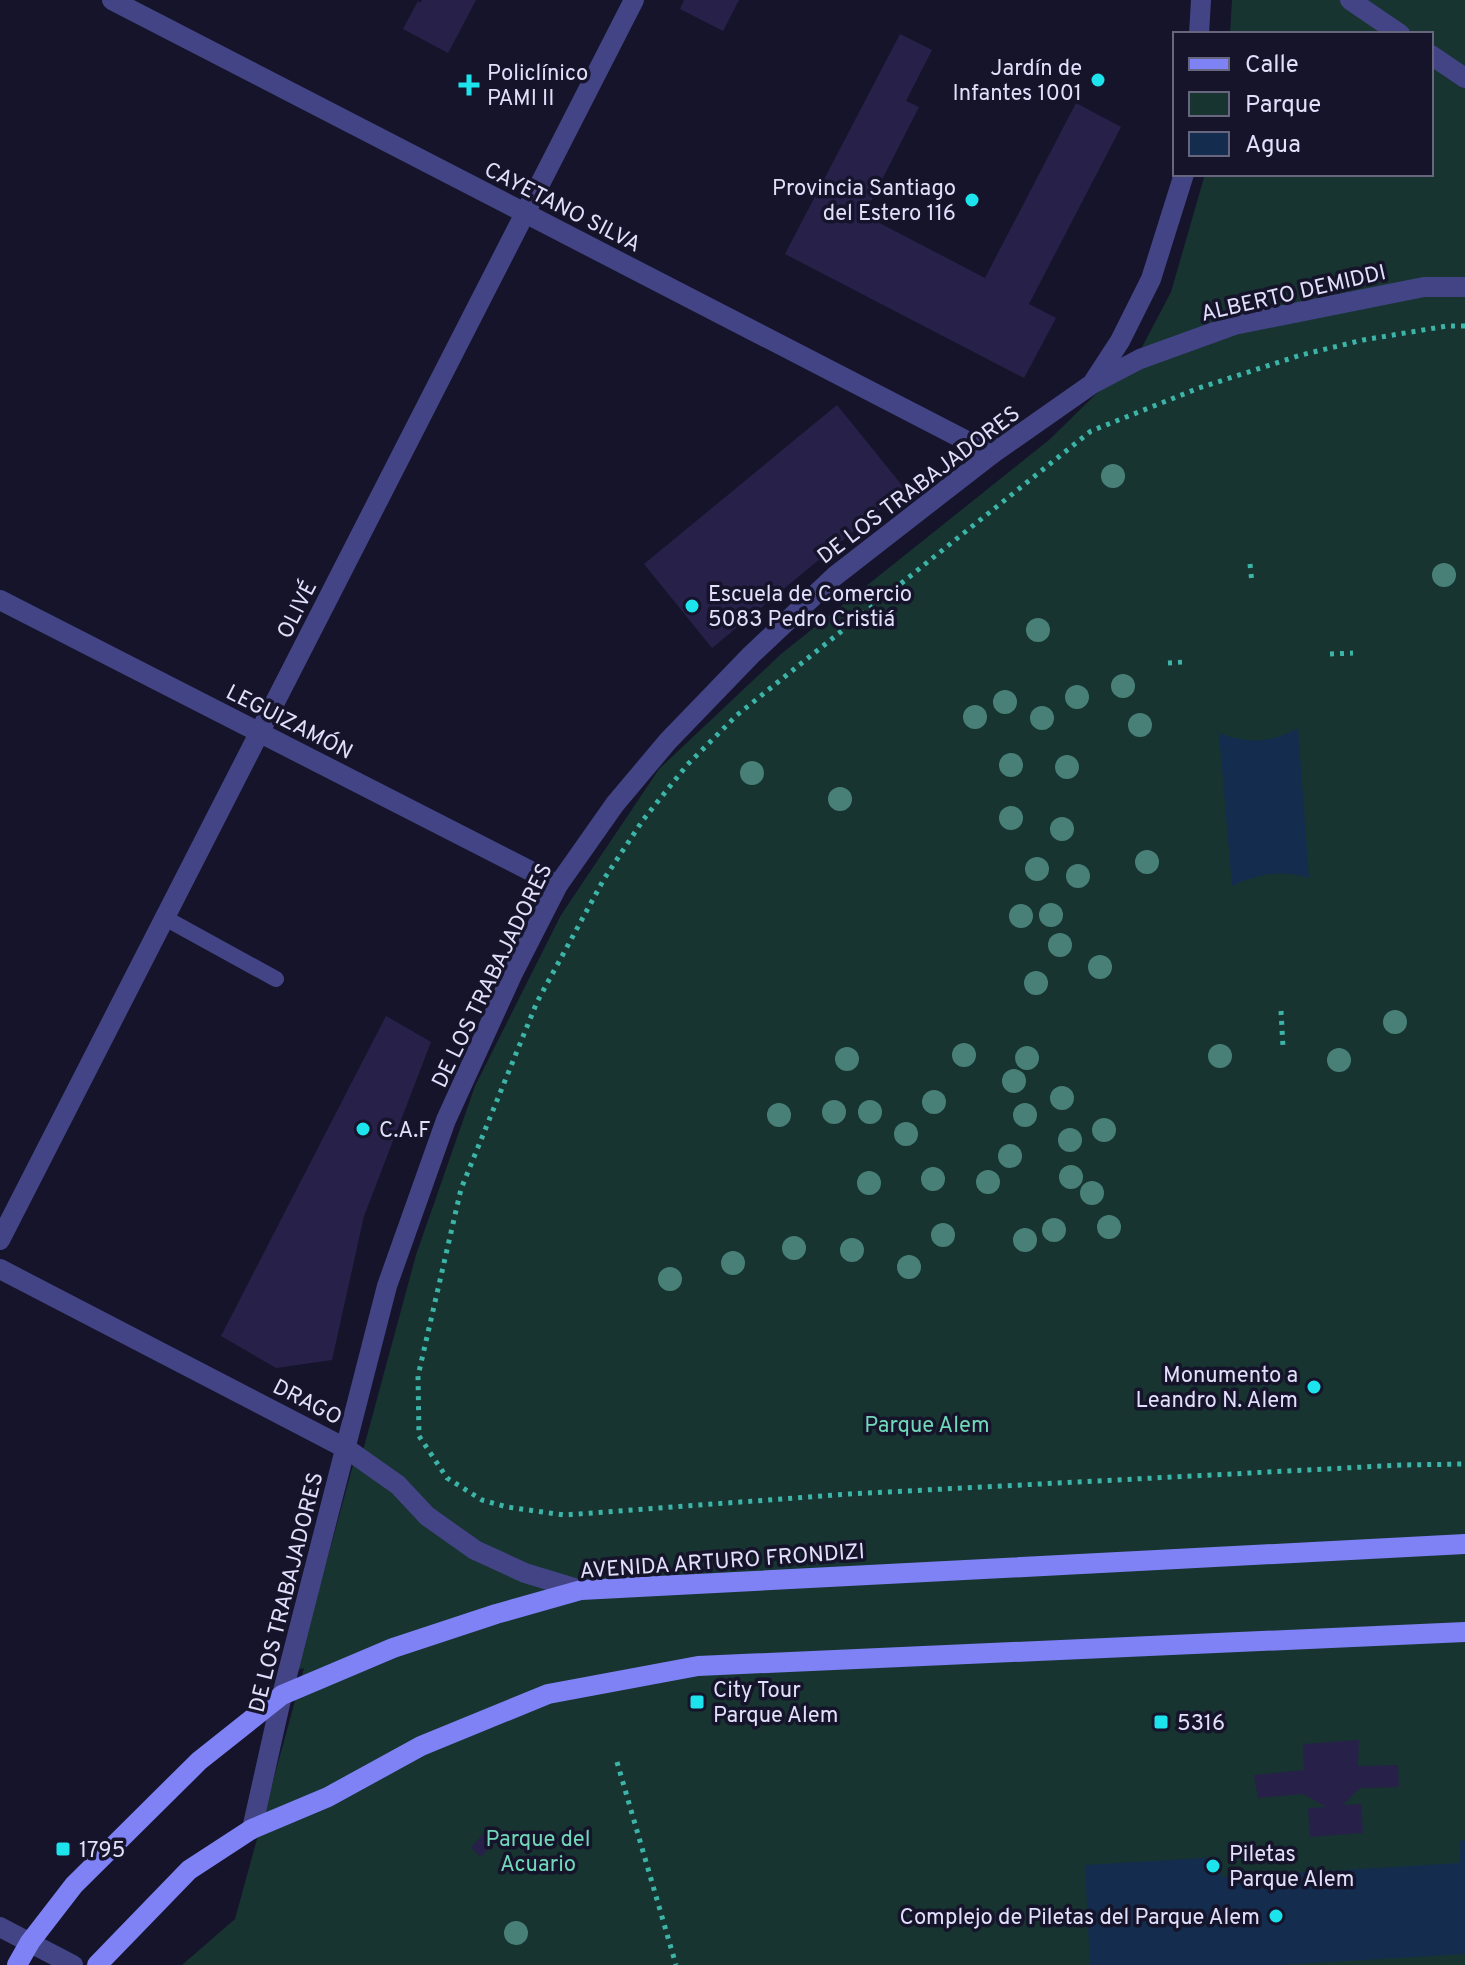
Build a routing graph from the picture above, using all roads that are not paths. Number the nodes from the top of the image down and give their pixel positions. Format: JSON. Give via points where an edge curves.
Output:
{"nodes":[{"id":1,"x":112,"y":0,"type":"edge"},
{"id":2,"x":634,"y":0,"type":"edge"},
{"id":3,"x":1201,"y":0,"type":"edge"},
{"id":4,"x":1350,"y":0,"type":"edge"},
{"id":5,"x":1199,"y":32,"type":"edge"},
{"id":6,"x":1397,"y":32,"type":"edge"},
{"id":7,"x":1433,"y":56,"type":"edge"},
{"id":8,"x":1465,"y":78,"type":"edge"},
{"id":9,"x":1183,"y":176,"type":"edge"},
{"id":10,"x":526,"y":213,"type":"junction"},
{"id":11,"x":1465,"y":287,"type":"edge"},
{"id":12,"x":1092,"y":384,"type":"junction"},
{"id":13,"x":992,"y":454,"type":"junction"},
{"id":14,"x":0,"y":600,"type":"edge"},
{"id":15,"x":260,"y":733,"type":"junction"},
{"id":16,"x":558,"y":885,"type":"junction"},
{"id":17,"x":165,"y":918,"type":"junction"},
{"id":18,"x":276,"y":979,"type":"dead end"},
{"id":19,"x":0,"y":1240,"type":"edge"},
{"id":20,"x":0,"y":1269,"type":"edge"},
{"id":21,"x":347,"y":1449,"type":"junction"},
{"id":22,"x":1465,"y":1544,"type":"edge"},
{"id":23,"x":581,"y":1590,"type":"junction"},
{"id":24,"x":1465,"y":1632,"type":"edge"},
{"id":25,"x":282,"y":1695,"type":"junction"},
{"id":26,"x":252,"y":1829,"type":"junction"},
{"id":27,"x":0,"y":1927,"type":"edge"},
{"id":28,"x":30,"y":1942,"type":"junction"},
{"id":29,"x":17,"y":1965,"type":"edge"},
{"id":30,"x":73,"y":1965,"type":"edge"},
{"id":31,"x":97,"y":1965,"type":"edge"}],
"edges":[{"from":1,"to":10,"type":"street","name":"CAYETANO SILVA"},
{"from":2,"to":10,"type":"street","name":"OLIVÉ"},
{"from":3,"to":5,"type":"street"},
{"from":4,"to":6,"type":"street"},
{"from":7,"to":8,"type":"street"},
{"from":9,"to":12,"type":"street","name":"DE LOS TRABAJADORES","via":[[1151,279]]},
{"from":10,"to":13,"type":"street","name":"CAYETANO SILVA"},
{"from":10,"to":15,"type":"street","name":"OLIVÉ"},
{"from":11,"to":12,"type":"street","name":"ALBERTO DEMIDDI","via":[[1424,287],[1234,325],[1140,359]]},
{"from":12,"to":13,"type":"street","name":"DE LOS TRABAJADORES"},
{"from":13,"to":16,"type":"street","name":"DE LOS TRABAJADORES","via":[[835,576],[751,655],[615,804]]},
{"from":14,"to":15,"type":"street","name":"LEGUIZAMÓN"},
{"from":15,"to":16,"type":"street","name":"LEGUIZAMÓN"},
{"from":15,"to":17,"type":"street","name":"OLIVÉ"},
{"from":16,"to":21,"type":"street","name":"DE LOS TRABAJADORES","via":[[446,1120],[387,1286]]},
{"from":17,"to":18,"type":"lane"},
{"from":17,"to":19,"type":"street","name":"OLIVÉ"},
{"from":20,"to":21,"type":"street","name":"DRAGO"},
{"from":21,"to":23,"type":"street","name":"DRAGO","via":[[475,1550]]},
{"from":21,"to":25,"type":"street","name":"DE LOS TRABAJADORES"},
{"from":22,"to":23,"type":"main road","name":"AVENIDA ARTURO FRONDIZI"},
{"from":23,"to":25,"type":"main road","name":"AVENIDA ARTURO FRONDIZI","via":[[393,1648]]},
{"from":24,"to":26,"type":"main road","via":[[698,1666],[548,1694],[421,1746],[328,1797]]},
{"from":25,"to":26,"type":"street","name":"DE LOS TRABAJADORES"},
{"from":25,"to":28,"type":"main road","name":"AVENIDA ARTURO FRONDIZI","via":[[199,1761],[74,1885]]},
{"from":26,"to":31,"type":"main road","via":[[189,1870]]},
{"from":27,"to":28,"type":"street"},
{"from":28,"to":29,"type":"main road","name":"AVENIDA ARTURO FRONDIZI"},
{"from":28,"to":30,"type":"street"}]}
